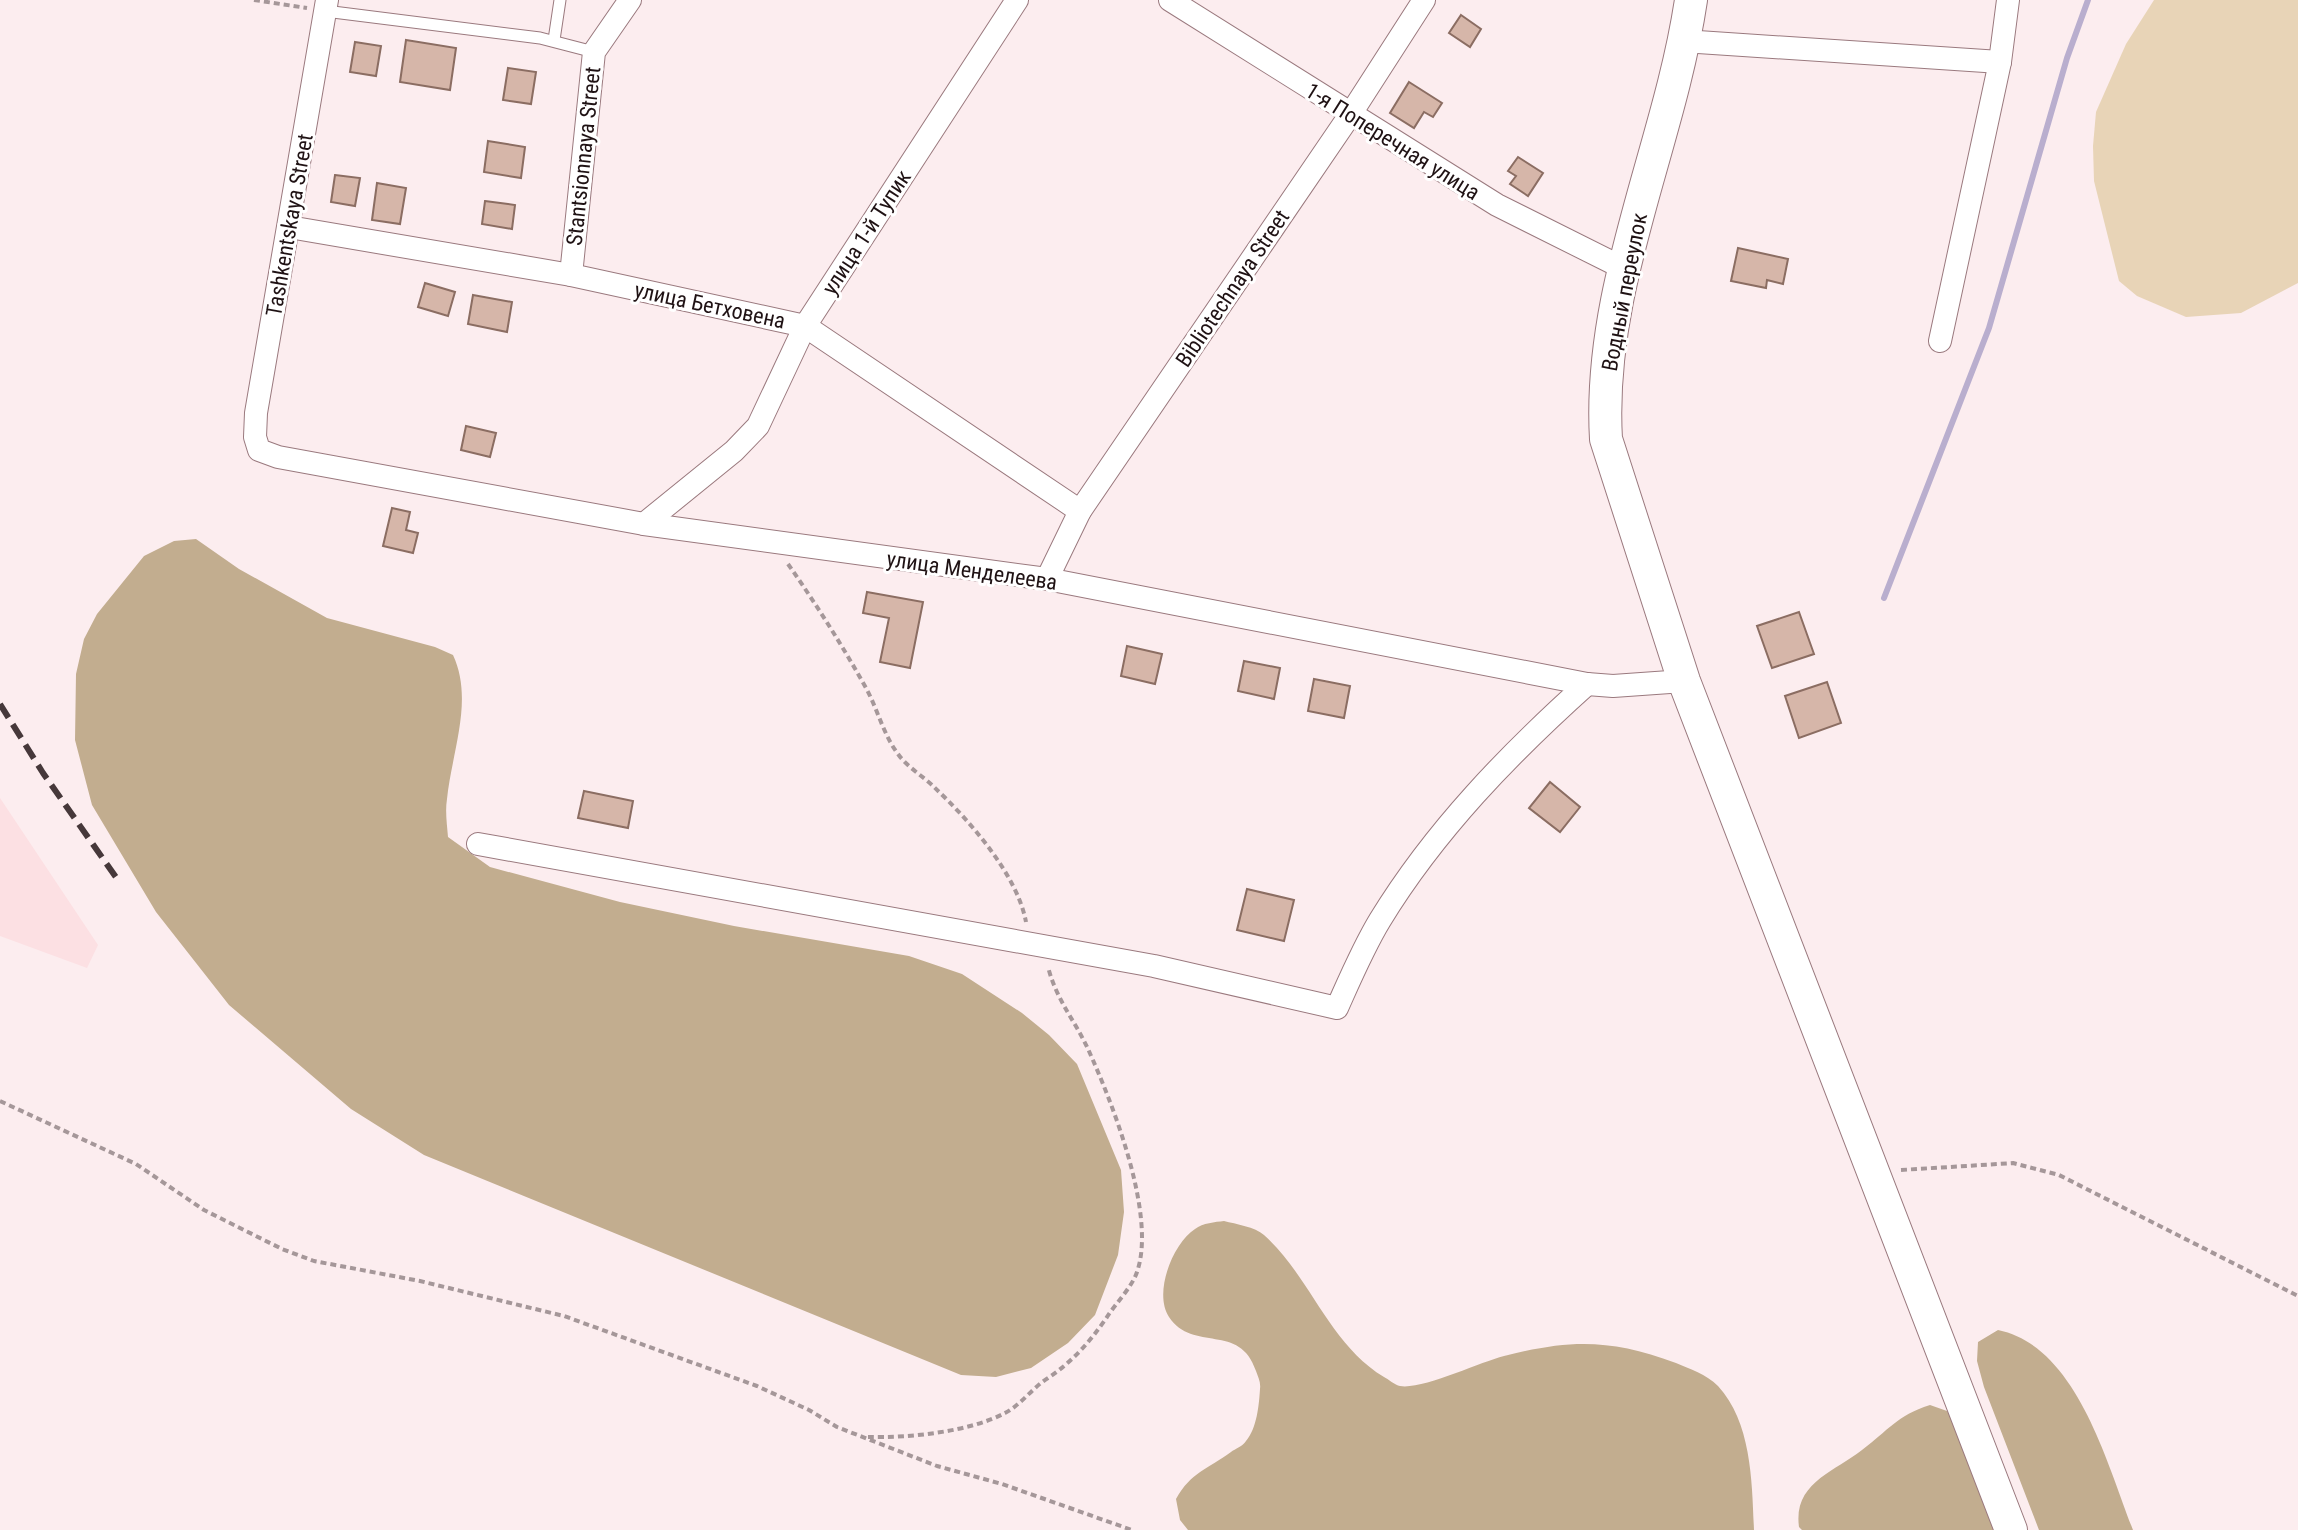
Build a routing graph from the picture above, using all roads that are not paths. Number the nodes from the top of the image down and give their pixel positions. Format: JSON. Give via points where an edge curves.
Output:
{"nodes":[{"id":1,"x":560,"y":0,"type":"edge"},
{"id":2,"x":630,"y":0,"type":"edge"},
{"id":3,"x":1017,"y":0,"type":"edge"},
{"id":4,"x":1170,"y":0,"type":"edge"},
{"id":5,"x":1424,"y":0,"type":"edge"},
{"id":6,"x":1691,"y":0,"type":"edge"},
{"id":7,"x":2008,"y":0,"type":"edge"},
{"id":8,"x":326,"y":5,"type":"edge"},
{"id":9,"x":554,"y":40,"type":"junction"},
{"id":10,"x":1683,"y":41,"type":"junction"},
{"id":11,"x":594,"y":52,"type":"junction"},
{"id":12,"x":2000,"y":62,"type":"junction"},
{"id":13,"x":1350,"y":115,"type":"junction"},
{"id":14,"x":289,"y":227,"type":"junction"},
{"id":15,"x":1623,"y":268,"type":"junction"},
{"id":16,"x":571,"y":275,"type":"junction"},
{"id":17,"x":805,"y":326,"type":"junction"},
{"id":18,"x":1940,"y":341,"type":"dead end"},
{"id":19,"x":259,"y":450,"type":"joint"},
{"id":20,"x":1080,"y":511,"type":"junction"},
{"id":21,"x":644,"y":524,"type":"junction"},
{"id":22,"x":1047,"y":579,"type":"junction"},
{"id":23,"x":1684,"y":681,"type":"junction"},
{"id":24,"x":1587,"y":684,"type":"junction"},
{"id":25,"x":478,"y":844,"type":"dead end"},
{"id":26,"x":2011,"y":1530,"type":"edge"}],
"edges":[{"from":1,"to":9,"type":"lane"},
{"from":2,"to":11,"type":"street","name":"Stantsionnaya Street"},
{"from":3,"to":17,"type":"street","name":"улица 1-й Тупик"},
{"from":4,"to":13,"type":"street","name":"1-я Поперечная улица"},
{"from":5,"to":13,"type":"street","name":"Bibliotechnaya Street"},
{"from":6,"to":10,"type":"street","name":"Водный переулок"},
{"from":7,"to":12,"type":"street"},
{"from":8,"to":9,"type":"lane"},
{"from":8,"to":14,"type":"street","name":"Tashkentskaya Street"},
{"from":9,"to":11,"type":"lane"},
{"from":10,"to":12,"type":"street"},
{"from":10,"to":15,"type":"street","name":"Водный переулок"},
{"from":11,"to":16,"type":"street","name":"Stantsionnaya Street"},
{"from":12,"to":18,"type":"street"},
{"from":13,"to":15,"type":"street","name":"1-я Поперечная улица","via":[[1497,205]]},
{"from":13,"to":20,"type":"street","name":"Bibliotechnaya Street"},
{"from":14,"to":16,"type":"street","name":"улица Бетховена"},
{"from":14,"to":19,"type":"street","name":"Tashkentskaya Street","via":[[256,413]]},
{"from":15,"to":23,"type":"street","name":"Водный переулок","via":[[1610,339],[1606,439]]},
{"from":16,"to":17,"type":"street","name":"улица Бетховена"},
{"from":17,"to":20,"type":"street","name":"улица Бетховена"},
{"from":17,"to":21,"type":"street","name":"улица 1-й Тупик","via":[[752,433]]},
{"from":19,"to":21,"type":"street","name":"улица Менделеева"},
{"from":20,"to":22,"type":"street","name":"Bibliotechnaya Street"},
{"from":21,"to":22,"type":"street","name":"улица Менделеева"},
{"from":22,"to":24,"type":"street","name":"улица Менделеева"},
{"from":23,"to":24,"type":"street","name":"улица Менделеева"},
{"from":23,"to":26,"type":"street","name":"Водный переулок"},
{"from":24,"to":25,"type":"street","via":[[1482,785],[1414,872],[1380,920],[1337,1008],[1154,966]]}]}
